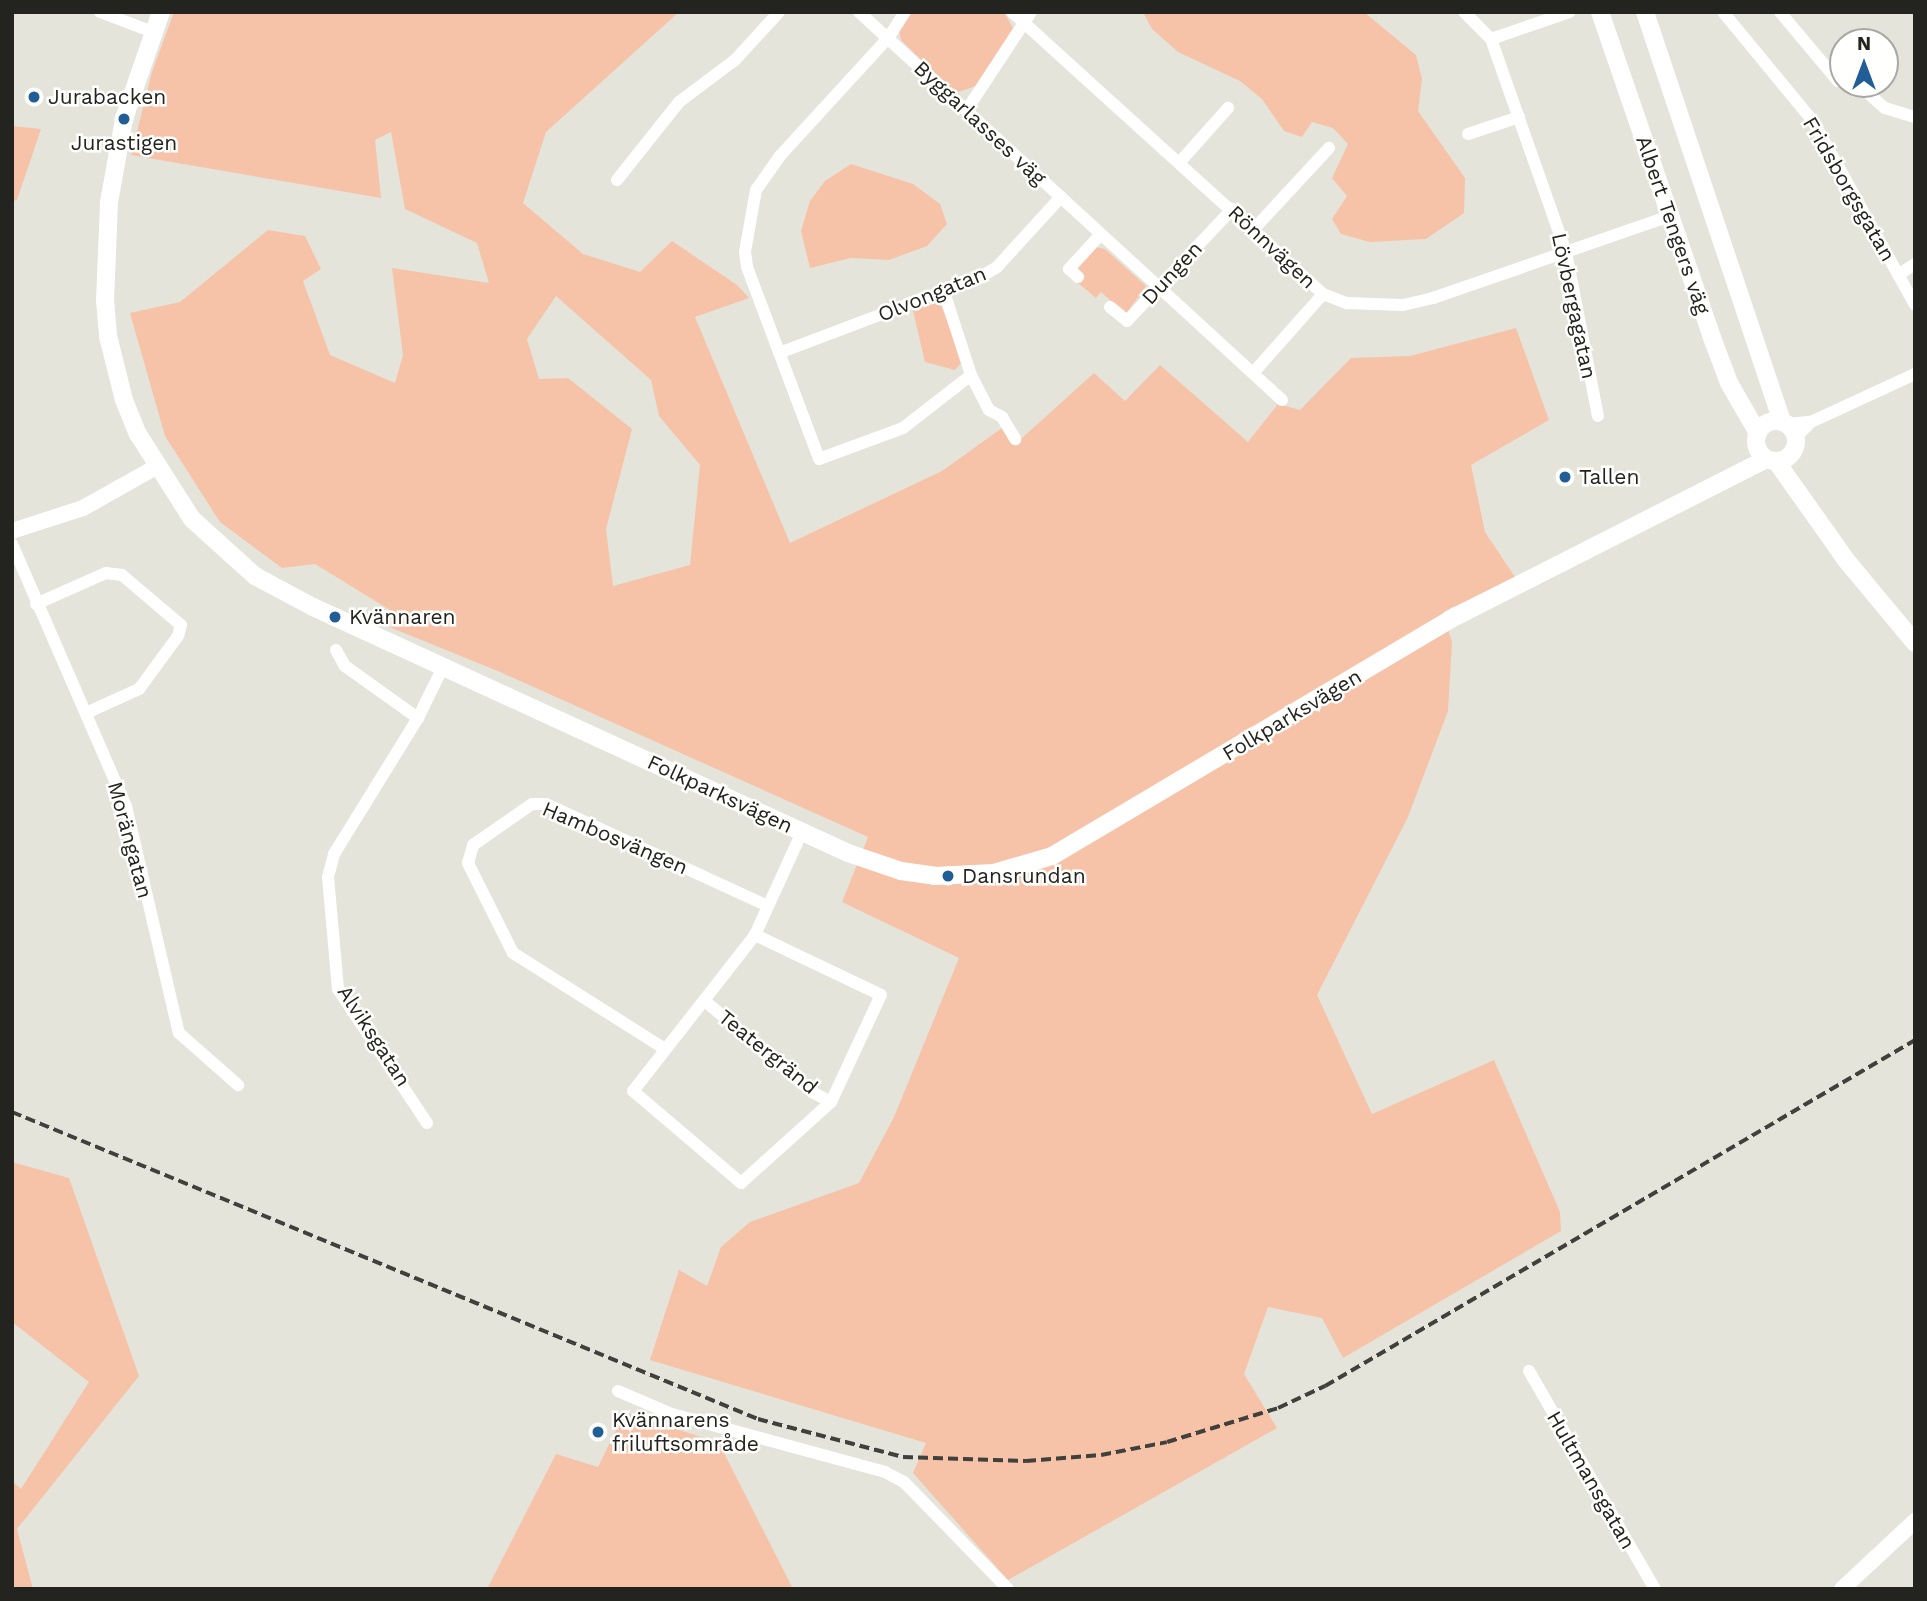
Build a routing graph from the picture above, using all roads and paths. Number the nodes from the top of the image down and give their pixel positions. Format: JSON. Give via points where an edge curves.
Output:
{"nodes":[{"id":1,"x":100,"y":12,"type":"edge"},
{"id":2,"x":161,"y":12,"type":"edge"},
{"id":3,"x":779,"y":12,"type":"edge"},
{"id":4,"x":859,"y":12,"type":"edge"},
{"id":5,"x":905,"y":12,"type":"edge"},
{"id":6,"x":1012,"y":12,"type":"edge"},
{"id":7,"x":1464,"y":12,"type":"edge"},
{"id":8,"x":1570,"y":12,"type":"edge"},
{"id":9,"x":1600,"y":12,"type":"edge"},
{"id":10,"x":1645,"y":12,"type":"edge"},
{"id":11,"x":1723,"y":12,"type":"edge"},
{"id":12,"x":1780,"y":12,"type":"edge"},
{"id":13,"x":1028,"y":18,"type":"edge"},
{"id":14,"x":153,"y":32,"type":"junction"},
{"id":15,"x":888,"y":38,"type":"junction"},
{"id":16,"x":1491,"y":39,"type":"junction"},
{"id":17,"x":1829,"y":70,"type":"edge"},
{"id":18,"x":1874,"y":98,"type":"edge"},
{"id":19,"x":1227,"y":107,"type":"dead end"},
{"id":20,"x":966,"y":111,"type":"junction"},
{"id":21,"x":1519,"y":117,"type":"junction"},
{"id":22,"x":1915,"y":117,"type":"edge"},
{"id":23,"x":1468,"y":134,"type":"dead end"},
{"id":24,"x":1329,"y":148,"type":"dead end"},
{"id":25,"x":1179,"y":163,"type":"junction"},
{"id":26,"x":617,"y":180,"type":"dead end"},
{"id":27,"x":1061,"y":197,"type":"junction"},
{"id":28,"x":1232,"y":209,"type":"junction"},
{"id":29,"x":1670,"y":216,"type":"junction"},
{"id":30,"x":1253,"y":230,"type":"junction"},
{"id":31,"x":1101,"y":234,"type":"junction"},
{"id":32,"x":1566,"y":252,"type":"junction"},
{"id":33,"x":1915,"y":264,"type":"edge"},
{"id":34,"x":1898,"y":275,"type":"junction"},
{"id":35,"x":1078,"y":277,"type":"dead end"},
{"id":36,"x":1159,"y":288,"type":"junction"},
{"id":37,"x":944,"y":292,"type":"junction"},
{"id":38,"x":1323,"y":294,"type":"junction"},
{"id":39,"x":1915,"y":305,"type":"edge"},
{"id":40,"x":1110,"y":307,"type":"dead end"},
{"id":41,"x":779,"y":353,"type":"junction"},
{"id":42,"x":1254,"y":372,"type":"junction"},
{"id":43,"x":1915,"y":374,"type":"edge"},
{"id":44,"x":971,"y":375,"type":"junction"},
{"id":45,"x":1282,"y":400,"type":"dead end"},
{"id":46,"x":1598,"y":416,"type":"dead end"},
{"id":47,"x":1757,"y":436,"type":"junction"},
{"id":48,"x":1015,"y":439,"type":"dead end"},
{"id":49,"x":1783,"y":443,"type":"junction"},
{"id":50,"x":156,"y":467,"type":"junction"},
{"id":51,"x":1734,"y":472,"type":"junction"},
{"id":52,"x":12,"y":531,"type":"edge"},
{"id":53,"x":12,"y":544,"type":"edge"},
{"id":54,"x":36,"y":604,"type":"junction"},
{"id":55,"x":1915,"y":643,"type":"edge"},
{"id":56,"x":336,"y":650,"type":"dead end"},
{"id":57,"x":443,"y":667,"type":"junction"},
{"id":58,"x":86,"y":713,"type":"junction"},
{"id":59,"x":418,"y":718,"type":"junction"},
{"id":60,"x":802,"y":832,"type":"junction"},
{"id":61,"x":768,"y":906,"type":"junction"},
{"id":62,"x":755,"y":935,"type":"junction"},
{"id":63,"x":705,"y":1001,"type":"junction"},
{"id":64,"x":665,"y":1049,"type":"junction"},
{"id":65,"x":238,"y":1085,"type":"dead end"},
{"id":66,"x":831,"y":1102,"type":"junction"},
{"id":67,"x":427,"y":1123,"type":"dead end"},
{"id":68,"x":1529,"y":1371,"type":"dead end"},
{"id":69,"x":618,"y":1391,"type":"dead end"},
{"id":70,"x":1915,"y":1521,"type":"edge"},
{"id":71,"x":1008,"y":1589,"type":"edge"},
{"id":72,"x":1655,"y":1589,"type":"edge"},
{"id":73,"x":1842,"y":1589,"type":"edge"}],
"edges":[{"from":1,"to":14,"type":"street"},
{"from":2,"to":14,"type":"main road","name":"Folkparksvägen"},
{"from":3,"to":26,"type":"street","via":[[735,60],[680,102]]},
{"from":4,"to":15,"type":"street","name":"Byggarlasses väg"},
{"from":5,"to":15,"type":"street"},
{"from":6,"to":13,"type":"street","name":"Rönnvägen"},
{"from":7,"to":16,"type":"street","name":"Lövbergagatan"},
{"from":8,"to":16,"type":"street"},
{"from":9,"to":29,"type":"main road","name":"Albert Tengers väg"},
{"from":10,"to":49,"type":"main road","name":"Albert Tengers väg"},
{"from":11,"to":34,"type":"street","name":"Fridsborgsgatan","via":[[1813,121]]},
{"from":12,"to":17,"type":"street"},
{"from":13,"to":20,"type":"street"},
{"from":13,"to":25,"type":"street","name":"Rönnvägen"},
{"from":14,"to":50,"type":"main road","name":"Folkparksvägen","via":[[127,105],[116,158],[108,213],[105,300],[108,335],[124,400]]},
{"from":15,"to":20,"type":"street","name":"Byggarlasses väg"},
{"from":15,"to":41,"type":"street","via":[[780,156],[756,191],[745,252]]},
{"from":16,"to":21,"type":"street","name":"Lövbergagatan"},
{"from":18,"to":22,"type":"street","via":[[1885,108]]},
{"from":19,"to":25,"type":"street"},
{"from":20,"to":27,"type":"street","name":"Byggarlasses väg"},
{"from":21,"to":23,"type":"street"},
{"from":21,"to":32,"type":"street","name":"Lövbergagatan"},
{"from":24,"to":30,"type":"street"},
{"from":25,"to":28,"type":"street","name":"Rönnvägen"},
{"from":27,"to":31,"type":"street","name":"Byggarlasses väg"},
{"from":27,"to":37,"type":"street","name":"Olvongatan","via":[[996,267]]},
{"from":28,"to":30,"type":"street","name":"Rönnvägen"},
{"from":28,"to":36,"type":"street","name":"Dungen"},
{"from":29,"to":32,"type":"street","name":"Rönnvägen"},
{"from":29,"to":47,"type":"main road","name":"Albert Tengers väg","via":[[1729,383]]},
{"from":30,"to":38,"type":"street","name":"Rönnvägen"},
{"from":31,"to":35,"type":"street","via":[[1069,269]]},
{"from":31,"to":36,"type":"street","name":"Byggarlasses väg"},
{"from":32,"to":38,"type":"street","name":"Rönnvägen","via":[[1403,305],[1372,307]]},
{"from":32,"to":46,"type":"street","name":"Lövbergagatan"},
{"from":33,"to":34,"type":"street"},
{"from":34,"to":39,"type":"street","name":"Fridsborgsgatan"},
{"from":36,"to":40,"type":"street","name":"Dungen","via":[[1127,321]]},
{"from":36,"to":42,"type":"street","name":"Byggarlasses väg"},
{"from":37,"to":41,"type":"street","name":"Olvongatan"},
{"from":37,"to":44,"type":"street"},
{"from":38,"to":42,"type":"street"},
{"from":41,"to":44,"type":"street","via":[[819,459],[903,428]]},
{"from":42,"to":45,"type":"street","name":"Byggarlasses väg"},
{"from":43,"to":49,"type":"street","name":"Folkparksvägen","via":[[1811,422]]},
{"from":44,"to":48,"type":"street","via":[[989,410],[1002,417]]},
{"from":47,"to":49,"type":"main road","name":"Albert Tengers väg"},
{"from":47,"to":49,"type":"main road","via":[[1768,423]]},
{"from":47,"to":51,"type":"main road","name":"Folkparksvägen"},
{"from":49,"to":51,"type":"main road","name":"Folkparksvägen"},
{"from":49,"to":55,"type":"main road","name":"Albert Tengers väg","via":[[1809,504],[1846,561]]},
{"from":50,"to":52,"type":"street","via":[[83,508]]},
{"from":50,"to":57,"type":"main road","name":"Folkparksvägen","via":[[204,533],[255,576]]},
{"from":51,"to":60,"type":"main road","name":"Folkparksvägen","via":[[1700,494],[1457,617],[1052,856],[994,873],[935,876],[868,862]]},
{"from":53,"to":54,"type":"street","name":"Morängatan"},
{"from":54,"to":58,"type":"street","name":"Morängatan"},
{"from":54,"to":58,"type":"street","via":[[106,573],[122,575],[181,625],[139,689]]},
{"from":56,"to":59,"type":"street","via":[[345,666]]},
{"from":57,"to":59,"type":"street","name":"Alviksgatan"},
{"from":57,"to":60,"type":"main road","name":"Folkparksvägen"},
{"from":58,"to":65,"type":"street","name":"Morängatan","via":[[126,806],[179,1034]]},
{"from":59,"to":67,"type":"street","name":"Alviksgatan","via":[[334,854],[328,877],[338,989]]},
{"from":60,"to":61,"type":"street"},
{"from":61,"to":62,"type":"street"},
{"from":61,"to":64,"type":"street","name":"Hambosvängen","via":[[546,804],[532,804],[473,845],[468,863],[513,953]]},
{"from":62,"to":63,"type":"street"},
{"from":62,"to":66,"type":"street","via":[[880,995]]},
{"from":63,"to":64,"type":"street"},
{"from":63,"to":66,"type":"street","name":"Teatergränd","via":[[814,1093]]},
{"from":64,"to":66,"type":"street","via":[[633,1091],[741,1183]]},
{"from":68,"to":72,"type":"street","name":"Hultmansgatan"},
{"from":69,"to":71,"type":"street","via":[[672,1414],[885,1472],[904,1482]]},
{"from":70,"to":73,"type":"street"}]}
